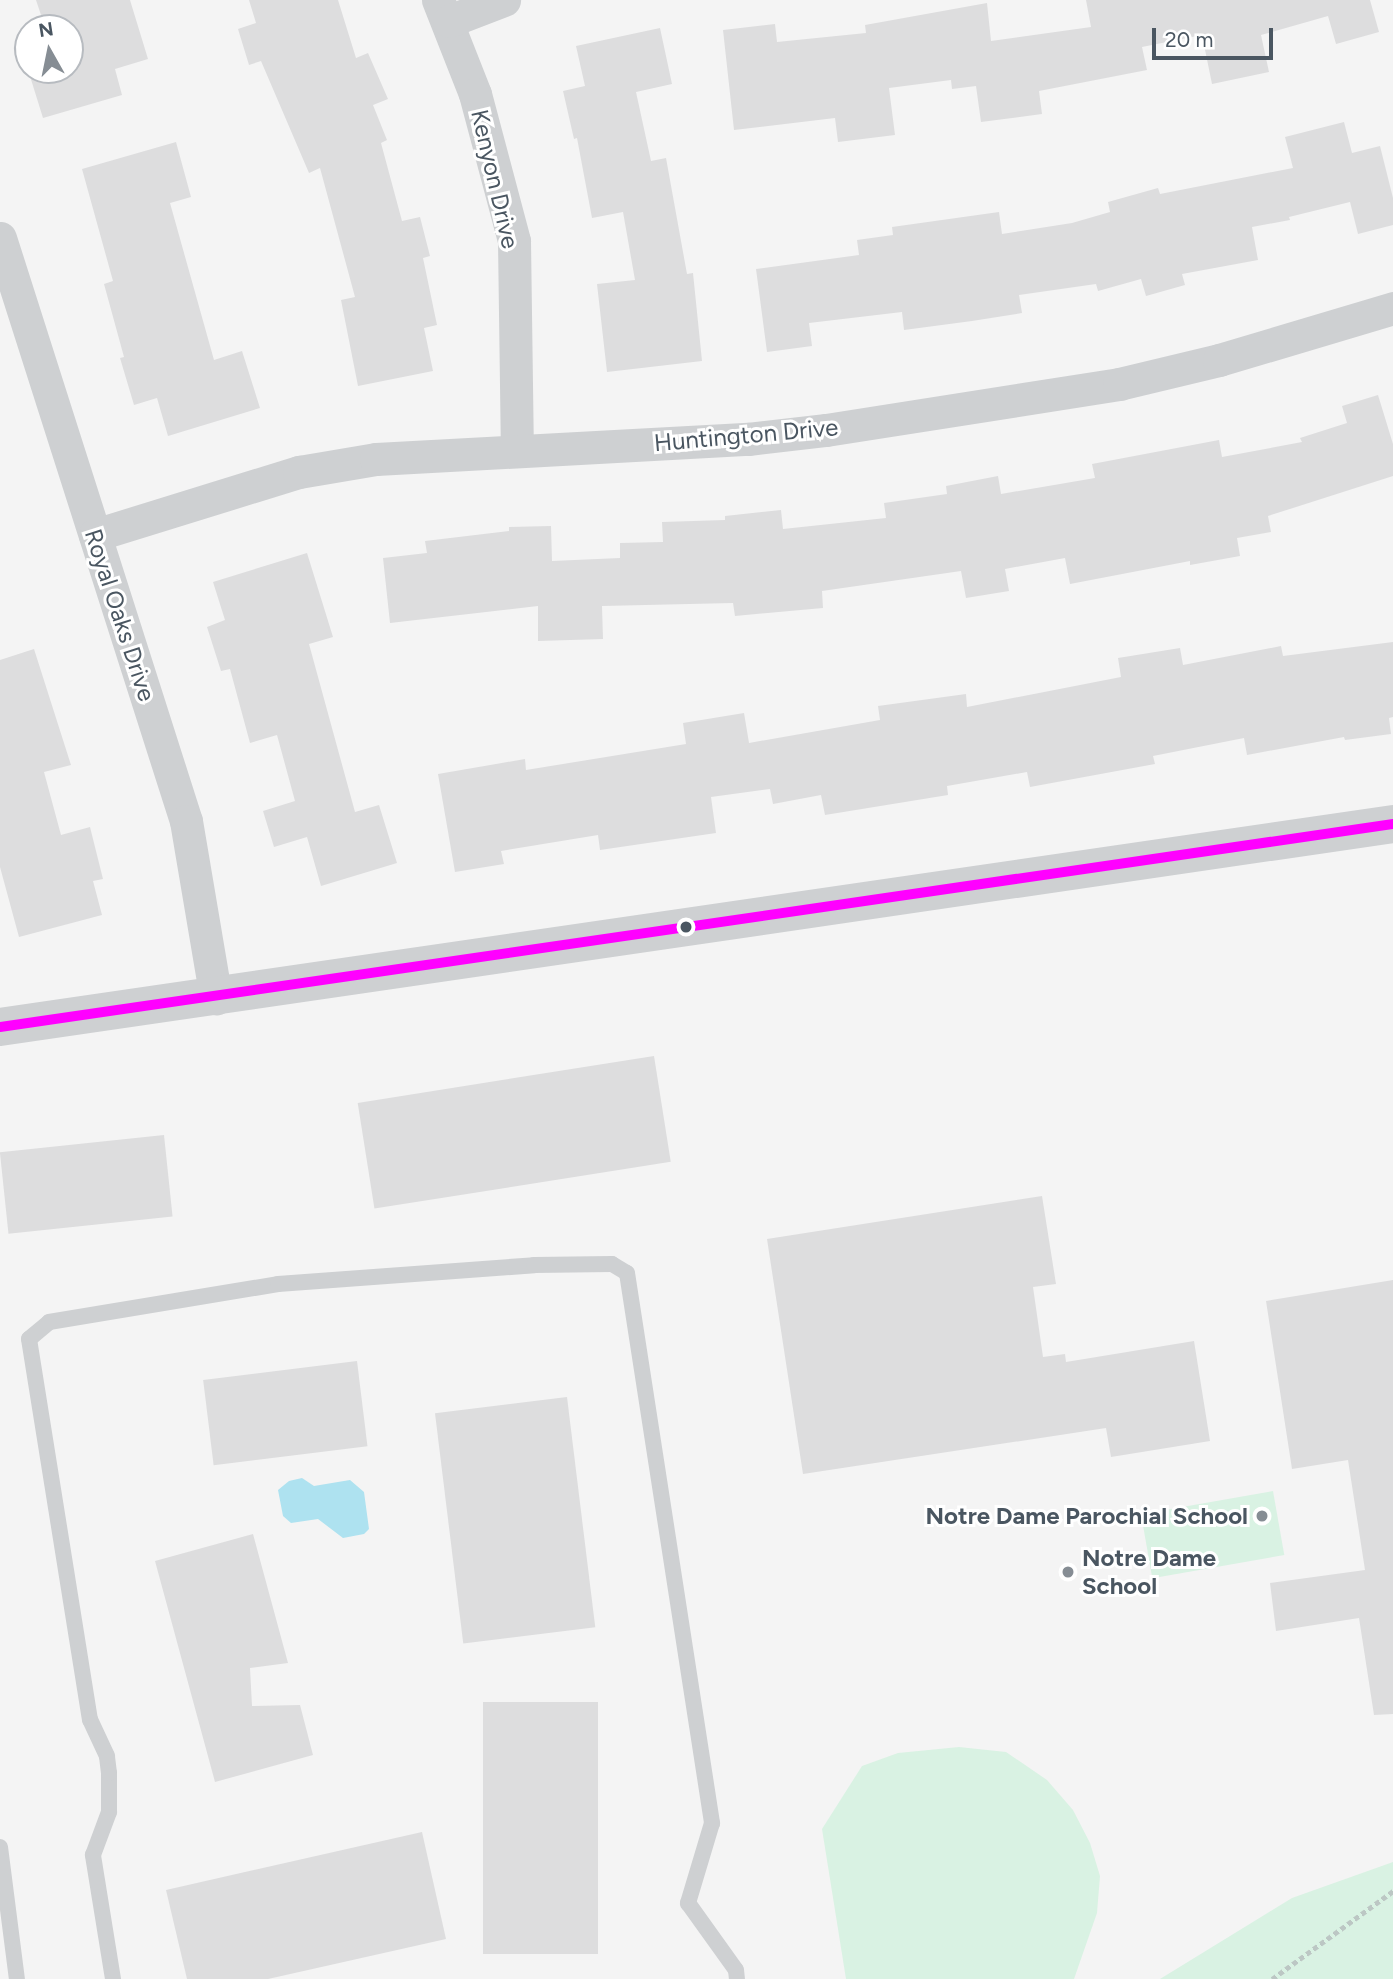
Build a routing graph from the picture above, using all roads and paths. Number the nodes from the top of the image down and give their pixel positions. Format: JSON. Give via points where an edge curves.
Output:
{"nodes":[{"id":1,"x":504,"y":0,"type":"edge"},
{"id":2,"x":443,"y":11,"type":"edge"},
{"id":3,"x":0,"y":238,"type":"edge"},
{"id":4,"x":1393,"y":308,"type":"edge"},
{"id":5,"x":517,"y":449,"type":"junction"},
{"id":6,"x":95,"y":535,"type":"junction"},
{"id":7,"x":1393,"y":824,"type":"edge"},
{"id":8,"x":216,"y":998,"type":"junction"},
{"id":9,"x":0,"y":1027,"type":"edge"},
{"id":10,"x":0,"y":1847,"type":"edge"},
{"id":11,"x":1393,"y":1891,"type":"edge"},
{"id":12,"x":17,"y":1979,"type":"edge"},
{"id":13,"x":113,"y":1979,"type":"edge"},
{"id":14,"x":737,"y":1979,"type":"edge"},
{"id":15,"x":1272,"y":1979,"type":"edge"}],
"edges":[{"from":1,"to":2,"type":"street"},
{"from":2,"to":5,"type":"street","name":"Kenyon Drive","via":[[475,94],[514,241]]},
{"from":3,"to":6,"type":"street","name":"Royal Oaks Drive"},
{"from":4,"to":5,"type":"street","name":"Huntington Drive","via":[[1219,360],[1119,384],[826,430]]},
{"from":5,"to":6,"type":"street","name":"Huntington Drive","via":[[376,459],[299,472]]},
{"from":6,"to":8,"type":"street","name":"Royal Oaks Drive","via":[[186,821]]},
{"from":7,"to":8,"type":"street"},
{"from":8,"to":9,"type":"street"},
{"from":10,"to":12,"type":"lane"},
{"from":11,"to":15,"type":"path"},
{"from":13,"to":14,"type":"lane","via":[[93,1855],[109,1812],[107,1756],[90,1720],[29,1339],[49,1322],[278,1284],[534,1265],[612,1264],[627,1273],[712,1823],[688,1903],[736,1970]]}]}
